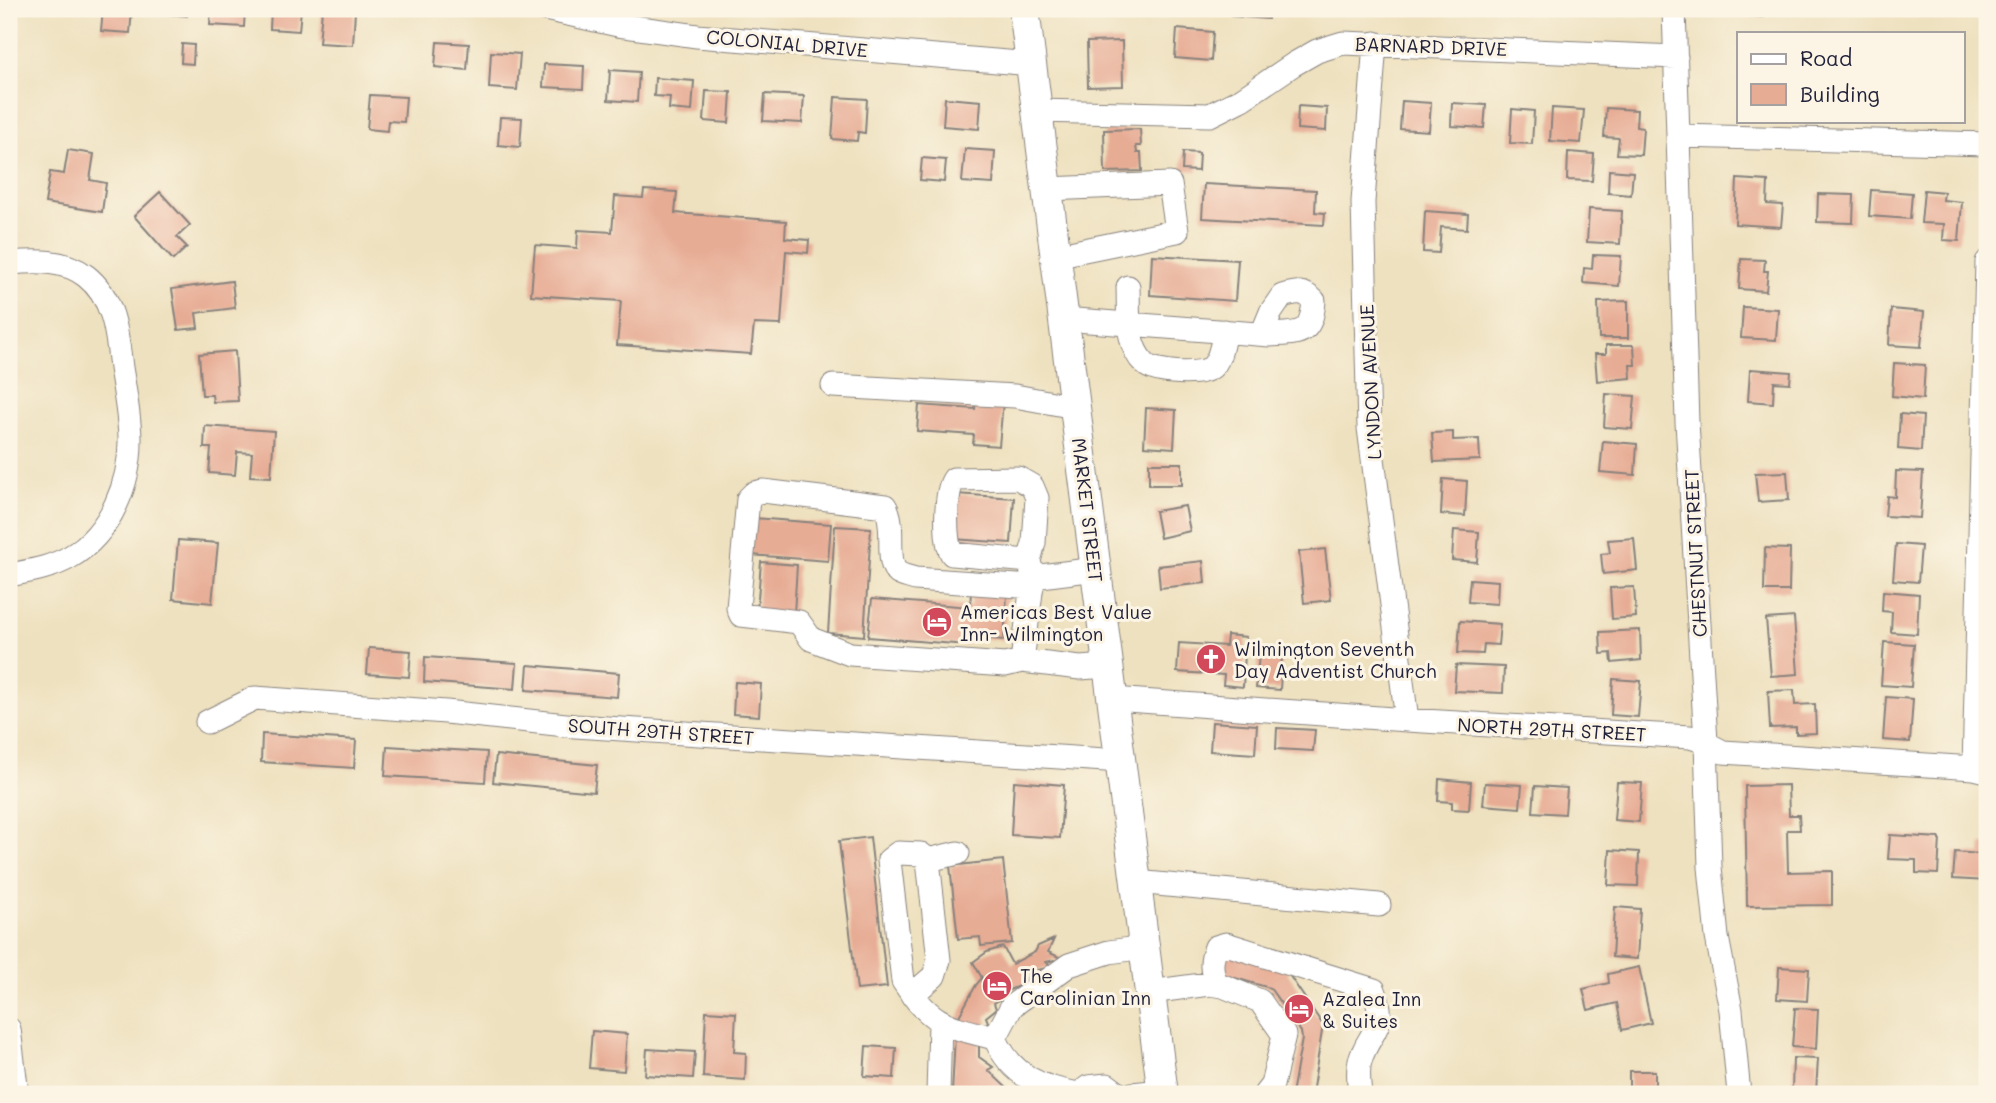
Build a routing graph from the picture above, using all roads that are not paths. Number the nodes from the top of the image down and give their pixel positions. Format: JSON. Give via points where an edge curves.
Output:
{"nodes":[{"id":1,"x":545,"y":9,"type":"edge"},
{"id":2,"x":1024,"y":9,"type":"edge"},
{"id":3,"x":1674,"y":9,"type":"edge"},
{"id":4,"x":600,"y":15,"type":"edge"},
{"id":5,"x":1375,"y":43,"type":"junction"},
{"id":6,"x":1676,"y":57,"type":"junction"},
{"id":7,"x":1031,"y":64,"type":"junction"},
{"id":8,"x":1037,"y":111,"type":"junction"},
{"id":9,"x":1679,"y":135,"type":"junction"},
{"id":10,"x":1987,"y":144,"type":"edge"},
{"id":11,"x":1047,"y":189,"type":"junction"},
{"id":12,"x":1055,"y":256,"type":"junction"},
{"id":13,"x":1987,"y":262,"type":"edge"},
{"id":14,"x":9,"y":263,"type":"edge"},
{"id":15,"x":1128,"y":286,"type":"dead end"},
{"id":16,"x":1063,"y":319,"type":"junction"},
{"id":17,"x":1129,"y":324,"type":"junction"},
{"id":18,"x":1225,"y":331,"type":"junction"},
{"id":19,"x":1262,"y":334,"type":"dead end"},
{"id":20,"x":833,"y":386,"type":"dead end"},
{"id":21,"x":1075,"y":407,"type":"junction"},
{"id":22,"x":1096,"y":569,"type":"junction"},
{"id":23,"x":14,"y":574,"type":"edge"},
{"id":24,"x":1031,"y":575,"type":"junction"},
{"id":25,"x":1022,"y":661,"type":"junction"},
{"id":26,"x":1108,"y":666,"type":"junction"},
{"id":27,"x":1113,"y":699,"type":"junction"},
{"id":28,"x":1407,"y":720,"type":"junction"},
{"id":29,"x":207,"y":722,"type":"dead end"},
{"id":30,"x":1706,"y":742,"type":"junction"},
{"id":31,"x":1121,"y":761,"type":"junction"},
{"id":32,"x":1980,"y":770,"type":"edge"},
{"id":33,"x":958,"y":853,"type":"dead end"},
{"id":34,"x":928,"y":860,"type":"junction"},
{"id":35,"x":1136,"y":882,"type":"junction"},
{"id":36,"x":1379,"y":905,"type":"dead end"},
{"id":37,"x":1144,"y":947,"type":"junction"},
{"id":38,"x":1217,"y":985,"type":"junction"},
{"id":39,"x":1150,"y":992,"type":"junction"},
{"id":40,"x":912,"y":995,"type":"junction"},
{"id":41,"x":940,"y":1023,"type":"junction"},
{"id":42,"x":9,"y":1029,"type":"edge"},
{"id":43,"x":995,"y":1038,"type":"junction"},
{"id":44,"x":1162,"y":1092,"type":"edge"},
{"id":45,"x":17,"y":1094,"type":"edge"},
{"id":46,"x":938,"y":1094,"type":"edge"},
{"id":47,"x":1079,"y":1094,"type":"edge"},
{"id":48,"x":1119,"y":1094,"type":"edge"},
{"id":49,"x":1132,"y":1094,"type":"edge"},
{"id":50,"x":1265,"y":1094,"type":"edge"},
{"id":51,"x":1360,"y":1094,"type":"edge"},
{"id":52,"x":1739,"y":1094,"type":"edge"}],
"edges":[{"from":1,"to":4,"type":"street","name":"COLONIAL DRIVE"},
{"from":2,"to":7,"type":"main road","name":"MARKET STREET"},
{"from":3,"to":6,"type":"street","name":"CHESTNUT STREET"},
{"from":4,"to":7,"type":"street","name":"COLONIAL DRIVE","via":[[697,36]]},
{"from":5,"to":6,"type":"street","name":"BARNARD DRIVE"},
{"from":5,"to":8,"type":"street","name":"BARNARD DRIVE","via":[[1343,43],[1317,51],[1209,115]]},
{"from":5,"to":28,"type":"street","name":"LYNDON AVENUE","via":[[1363,202],[1370,428]]},
{"from":6,"to":9,"type":"street","name":"CHESTNUT STREET"},
{"from":7,"to":8,"type":"main road","name":"MARKET STREET"},
{"from":8,"to":11,"type":"main road","name":"MARKET STREET"},
{"from":9,"to":10,"type":"street"},
{"from":9,"to":30,"type":"street","name":"CHESTNUT STREET","via":[[1687,422]]},
{"from":11,"to":12,"type":"main road","name":"MARKET STREET"},
{"from":11,"to":12,"type":"street","via":[[1170,184],[1177,231]]},
{"from":12,"to":16,"type":"main road","name":"MARKET STREET"},
{"from":13,"to":32,"type":"street"},
{"from":14,"to":23,"type":"street","via":[[48,262],[76,269],[94,282],[108,301],[130,439],[123,487],[96,536],[60,562]]},
{"from":15,"to":17,"type":"street"},
{"from":16,"to":17,"type":"street"},
{"from":16,"to":21,"type":"main road","name":"MARKET STREET"},
{"from":17,"to":18,"type":"street"},
{"from":17,"to":18,"type":"street","via":[[1133,345],[1145,365],[1189,373],[1212,367],[1219,358]]},
{"from":18,"to":19,"type":"street"},
{"from":20,"to":21,"type":"street","via":[[1015,396]]},
{"from":21,"to":22,"type":"main road","name":"MARKET STREET"},
{"from":22,"to":24,"type":"street"},
{"from":22,"to":26,"type":"main road","name":"MARKET STREET"},
{"from":24,"to":24,"type":"street","via":[[1037,498],[1032,486],[1018,478],[954,479],[947,541],[952,554]]},
{"from":24,"to":25,"type":"street"},
{"from":24,"to":25,"type":"street","via":[[915,579],[899,574],[892,566],[892,527],[885,506],[763,491],[748,499],[741,615],[799,622],[811,639],[850,654],[1005,665]]},
{"from":25,"to":26,"type":"street","via":[[1080,668]]},
{"from":26,"to":27,"type":"main road","name":"MARKET STREET"},
{"from":27,"to":28,"type":"street","name":"NORTH 29TH STREET"},
{"from":27,"to":31,"type":"main road","name":"MARKET STREET"},
{"from":28,"to":30,"type":"street","name":"NORTH 29TH STREET","via":[[1690,737]]},
{"from":29,"to":31,"type":"street","name":"SOUTH 29TH STREET","via":[[255,698],[575,726]]},
{"from":30,"to":32,"type":"street","name":"NORTH 29TH STREET","via":[[1723,752]]},
{"from":30,"to":52,"type":"street","name":"CHESTNUT STREET","via":[[1712,903],[1731,1010]]},
{"from":31,"to":35,"type":"main road","name":"MARKET STREET"},
{"from":33,"to":34,"type":"street"},
{"from":34,"to":40,"type":"street","via":[[939,960],[934,976]]},
{"from":34,"to":40,"type":"street","via":[[921,854],[898,853],[890,860],[903,981]]},
{"from":35,"to":36,"type":"street"},
{"from":35,"to":37,"type":"main road","name":"MARKET STREET"},
{"from":37,"to":39,"type":"main road","name":"MARKET STREET"},
{"from":37,"to":43,"type":"street","via":[[1069,965],[1012,1006]]},
{"from":38,"to":39,"type":"street"},
{"from":38,"to":50,"type":"street","via":[[1260,1001],[1283,1035],[1272,1085]]},
{"from":38,"to":51,"type":"street","via":[[1211,959],[1216,947],[1226,944],[1374,990],[1380,1005],[1377,1030],[1358,1065]]},
{"from":39,"to":44,"type":"main road","name":"MARKET STREET"},
{"from":40,"to":41,"type":"street"},
{"from":41,"to":43,"type":"street"},
{"from":41,"to":46,"type":"street"},
{"from":42,"to":45,"type":"street"},
{"from":43,"to":47,"type":"street","via":[[1002,1055],[1024,1077]]},
{"from":44,"to":49,"type":"street"},
{"from":47,"to":48,"type":"street","via":[[1088,1087],[1107,1085]]}]}
